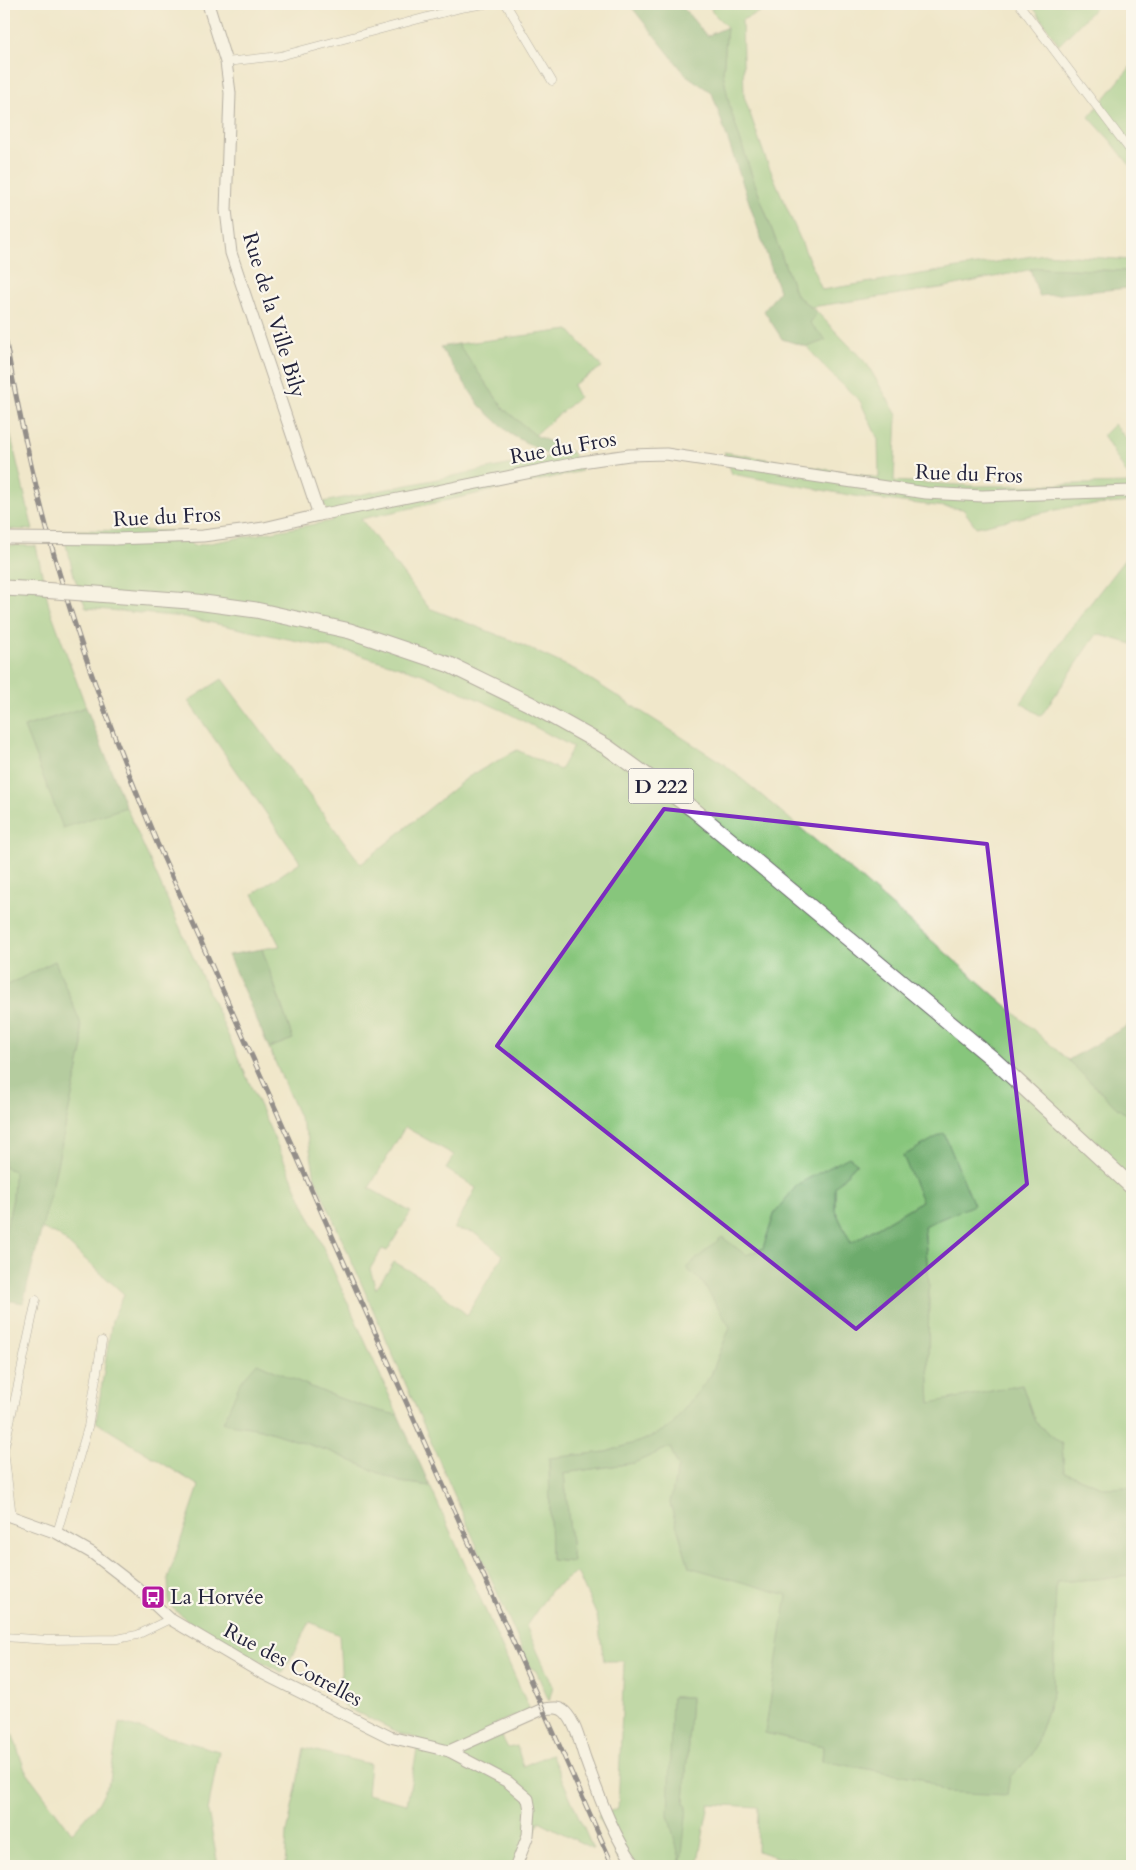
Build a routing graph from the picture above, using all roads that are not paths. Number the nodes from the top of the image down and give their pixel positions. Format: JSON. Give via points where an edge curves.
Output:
{"nodes":[{"id":1,"x":208,"y":4,"type":"edge"},
{"id":2,"x":485,"y":4,"type":"edge"},
{"id":3,"x":506,"y":4,"type":"edge"},
{"id":4,"x":1019,"y":4,"type":"edge"},
{"id":5,"x":226,"y":62,"type":"junction"},
{"id":6,"x":552,"y":81,"type":"dead end"},
{"id":7,"x":1132,"y":153,"type":"edge"},
{"id":8,"x":1132,"y":491,"type":"edge"},
{"id":9,"x":319,"y":515,"type":"junction"},
{"id":10,"x":4,"y":538,"type":"edge"},
{"id":11,"x":4,"y":588,"type":"edge"},
{"id":12,"x":1132,"y":1187,"type":"edge"},
{"id":13,"x":36,"y":1300,"type":"dead end"},
{"id":14,"x":102,"y":1341,"type":"dead end"},
{"id":15,"x":8,"y":1516,"type":"edge"},
{"id":16,"x":57,"y":1534,"type":"junction"},
{"id":17,"x":170,"y":1619,"type":"junction"},
{"id":18,"x":4,"y":1638,"type":"edge"},
{"id":19,"x":449,"y":1751,"type":"junction"},
{"id":20,"x":516,"y":1866,"type":"edge"},
{"id":21,"x":636,"y":1866,"type":"edge"}],
"edges":[{"from":1,"to":5,"type":"street","name":"Rue de la Ville Bily"},
{"from":2,"to":5,"type":"street","via":[[280,56]]},
{"from":3,"to":6,"type":"street"},
{"from":4,"to":7,"type":"street"},
{"from":5,"to":9,"type":"street","name":"Rue de la Ville Bily","via":[[230,93],[226,210],[231,253]]},
{"from":8,"to":9,"type":"street","name":"Rue du Fros","via":[[982,496],[926,493],[666,454],[628,455]]},
{"from":9,"to":10,"type":"street","name":"Rue du Fros","bridge":true,"via":[[264,528],[203,536]]},
{"from":11,"to":12,"type":"highway","number":"D 222","bridge":true,"via":[[189,601],[256,610],[350,631],[450,665],[530,704],[606,748],[694,810],[993,1059]]},
{"from":13,"to":15,"type":"street","via":[[4,1450]]},
{"from":14,"to":16,"type":"street","via":[[88,1427]]},
{"from":15,"to":16,"type":"street","name":"Rue des Cotrelles"},
{"from":16,"to":17,"type":"street","name":"Rue des Cotrelles","via":[[92,1553]]},
{"from":17,"to":18,"type":"street","via":[[137,1635],[117,1639]]},
{"from":17,"to":19,"type":"street","name":"Rue des Cotrelles","via":[[260,1672],[390,1737]]},
{"from":19,"to":20,"type":"street","name":"Rue des Cotrelles","via":[[508,1782],[528,1799],[528,1835]]},
{"from":19,"to":21,"type":"street","via":[[538,1711],[558,1708],[568,1715],[618,1839]]}]}
